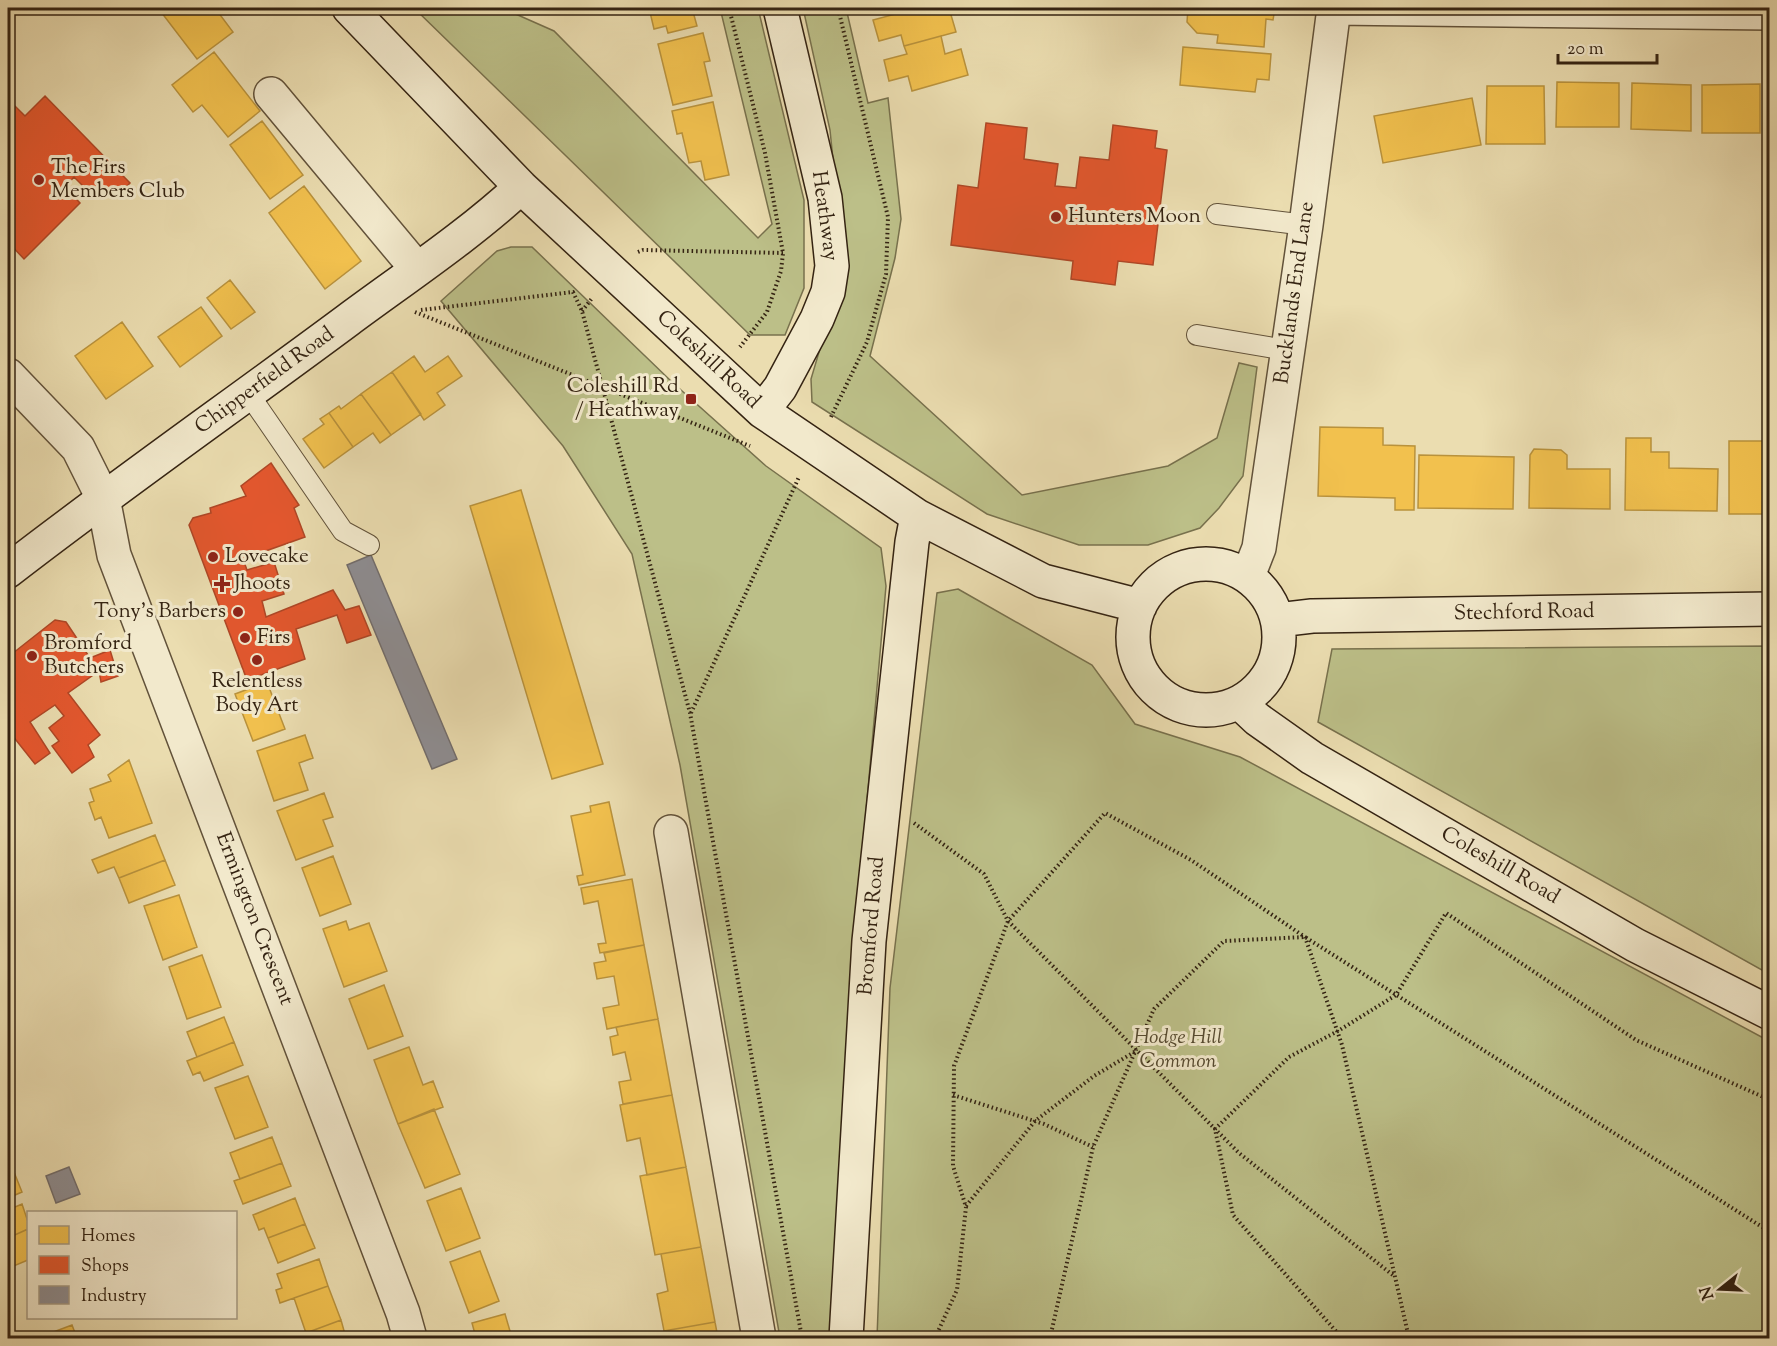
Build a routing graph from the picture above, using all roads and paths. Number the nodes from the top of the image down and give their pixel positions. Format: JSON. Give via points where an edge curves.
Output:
{"nodes":[{"id":1,"x":349,"y":8,"type":"edge"},
{"id":2,"x":729,"y":8,"type":"edge"},
{"id":3,"x":780,"y":8,"type":"edge"},
{"id":4,"x":1333,"y":8,"type":"edge"},
{"id":5,"x":1770,"y":13,"type":"edge"},
{"id":6,"x":271,"y":93,"type":"dead end"},
{"id":7,"x":521,"y":187,"type":"junction"},
{"id":8,"x":1217,"y":214,"type":"dead end"},
{"id":9,"x":1306,"y":225,"type":"junction"},
{"id":10,"x":783,"y":253,"type":"junction"},
{"id":11,"x":417,"y":269,"type":"junction"},
{"id":12,"x":615,"y":273,"type":"junction"},
{"id":13,"x":1197,"y":335,"type":"dead end"},
{"id":14,"x":1286,"y":350,"type":"junction"},
{"id":15,"x":735,"y":352,"type":"dead end"},
{"id":16,"x":8,"y":375,"type":"edge"},
{"id":17,"x":248,"y":393,"type":"junction"},
{"id":18,"x":762,"y":411,"type":"junction"},
{"id":19,"x":754,"y":447,"type":"dead end"},
{"id":20,"x":789,"y":472,"type":"dead end"},
{"id":21,"x":103,"y":498,"type":"junction"},
{"id":22,"x":917,"y":516,"type":"junction"},
{"id":23,"x":369,"y":545,"type":"dead end"},
{"id":24,"x":8,"y":572,"type":"edge"},
{"id":25,"x":1248,"y":576,"type":"junction"},
{"id":26,"x":1140,"y":606,"type":"junction"},
{"id":27,"x":1770,"y":609,"type":"edge"},
{"id":28,"x":1278,"y":620,"type":"junction"},
{"id":29,"x":1240,"y":703,"type":"junction"},
{"id":30,"x":690,"y":713,"type":"dead end"},
{"id":31,"x":884,"y":802,"type":"junction"},
{"id":32,"x":671,"y":832,"type":"dead end"},
{"id":33,"x":1008,"y":921,"type":"junction"},
{"id":34,"x":1305,"y":937,"type":"junction"},
{"id":35,"x":1396,"y":995,"type":"junction"},
{"id":36,"x":1770,"y":1013,"type":"edge"},
{"id":37,"x":1338,"y":1031,"type":"junction"},
{"id":38,"x":1136,"y":1051,"type":"junction"},
{"id":39,"x":953,"y":1095,"type":"junction"},
{"id":40,"x":1770,"y":1100,"type":"edge"},
{"id":41,"x":1035,"y":1121,"type":"junction"},
{"id":42,"x":1215,"y":1129,"type":"junction"},
{"id":43,"x":1093,"y":1147,"type":"junction"},
{"id":44,"x":966,"y":1207,"type":"junction"},
{"id":45,"x":1770,"y":1232,"type":"edge"},
{"id":46,"x":1395,"y":1276,"type":"junction"},
{"id":47,"x":410,"y":1338,"type":"edge"},
{"id":48,"x":759,"y":1338,"type":"edge"},
{"id":49,"x":846,"y":1338,"type":"edge"},
{"id":50,"x":935,"y":1338,"type":"edge"},
{"id":51,"x":1050,"y":1338,"type":"edge"},
{"id":52,"x":1342,"y":1338,"type":"edge"},
{"id":53,"x":1409,"y":1338,"type":"edge"}],
"edges":[{"from":1,"to":7,"type":"street","name":"Coleshill Road"},
{"from":2,"to":10,"type":"path","via":[[765,153]]},
{"from":3,"to":18,"type":"street","name":"Heathway","via":[[825,198],[832,266],[828,292],[817,319],[780,388]]},
{"from":4,"to":5,"type":"street"},
{"from":4,"to":9,"type":"street","name":"Bucklands End Lane"},
{"from":6,"to":11,"type":"street"},
{"from":7,"to":11,"type":"street","name":"Chipperfield Road"},
{"from":7,"to":12,"type":"street","name":"Coleshill Road"},
{"from":8,"to":9,"type":"lane"},
{"from":9,"to":14,"type":"street","name":"Bucklands End Lane"},
{"from":10,"to":12,"type":"path","via":[[643,250],[632,255]]},
{"from":10,"to":15,"type":"path","via":[[767,312]]},
{"from":11,"to":17,"type":"street","name":"Chipperfield Road"},
{"from":12,"to":18,"type":"street","name":"Coleshill Road"},
{"from":12,"to":19,"type":"path","via":[[582,311],[573,292],[413,311]]},
{"from":13,"to":14,"type":"lane"},
{"from":14,"to":25,"type":"street","name":"Bucklands End Lane","via":[[1259,548]]},
{"from":16,"to":21,"type":"street","name":"Ermington Crescent","via":[[78,448]]},
{"from":17,"to":21,"type":"street","name":"Chipperfield Road"},
{"from":17,"to":23,"type":"lane","via":[[343,531]]},
{"from":18,"to":22,"type":"street","name":"Coleshill Road"},
{"from":20,"to":30,"type":"path","via":[[798,478]]},
{"from":21,"to":24,"type":"street","name":"Chipperfield Road"},
{"from":21,"to":47,"type":"street","name":"Ermington Crescent","via":[[114,555],[404,1313]]},
{"from":22,"to":26,"type":"street","name":"Coleshill Road","via":[[1043,581]]},
{"from":22,"to":31,"type":"street","name":"Bromford Road"},
{"from":25,"to":26,"type":"street","via":[[1225,565],[1200,563],[1175,570],[1154,585]]},
{"from":25,"to":28,"type":"street","via":[[1262,588]]},
{"from":26,"to":29,"type":"street","via":[[1133,627],[1134,650],[1141,671],[1155,690],[1173,703],[1196,710],[1218,710]]},
{"from":27,"to":28,"type":"street","name":"Stechford Road","via":[[1311,616]]},
{"from":28,"to":29,"type":"street","via":[[1280,644],[1273,668],[1259,688]]},
{"from":29,"to":36,"type":"street","name":"Coleshill Road","via":[[1312,758],[1635,945]]},
{"from":31,"to":33,"type":"path","via":[[984,874]]},
{"from":31,"to":49,"type":"street","name":"Bromford Road","via":[[869,941]]},
{"from":32,"to":48,"type":"street"},
{"from":33,"to":34,"type":"path","via":[[1105,813],[1191,860]]},
{"from":33,"to":38,"type":"path"},
{"from":33,"to":39,"type":"path","via":[[954,1066]]},
{"from":34,"to":35,"type":"path"},
{"from":34,"to":37,"type":"path"},
{"from":34,"to":38,"type":"path","via":[[1224,941],[1155,1009]]},
{"from":35,"to":37,"type":"path"},
{"from":35,"to":40,"type":"path","via":[[1446,913],[1636,1041]]},
{"from":35,"to":45,"type":"path"},
{"from":37,"to":42,"type":"path","via":[[1289,1057]]},
{"from":37,"to":46,"type":"path"},
{"from":38,"to":41,"type":"path","via":[[1094,1076]]},
{"from":38,"to":42,"type":"path"},
{"from":38,"to":43,"type":"path"},
{"from":39,"to":41,"type":"path"},
{"from":39,"to":44,"type":"path","via":[[953,1166]]},
{"from":41,"to":43,"type":"path"},
{"from":41,"to":44,"type":"path"},
{"from":42,"to":46,"type":"path","via":[[1239,1153]]},
{"from":42,"to":52,"type":"path","via":[[1233,1215]]},
{"from":43,"to":51,"type":"path"},
{"from":44,"to":50,"type":"path","via":[[957,1290]]},
{"from":46,"to":53,"type":"path"}]}
